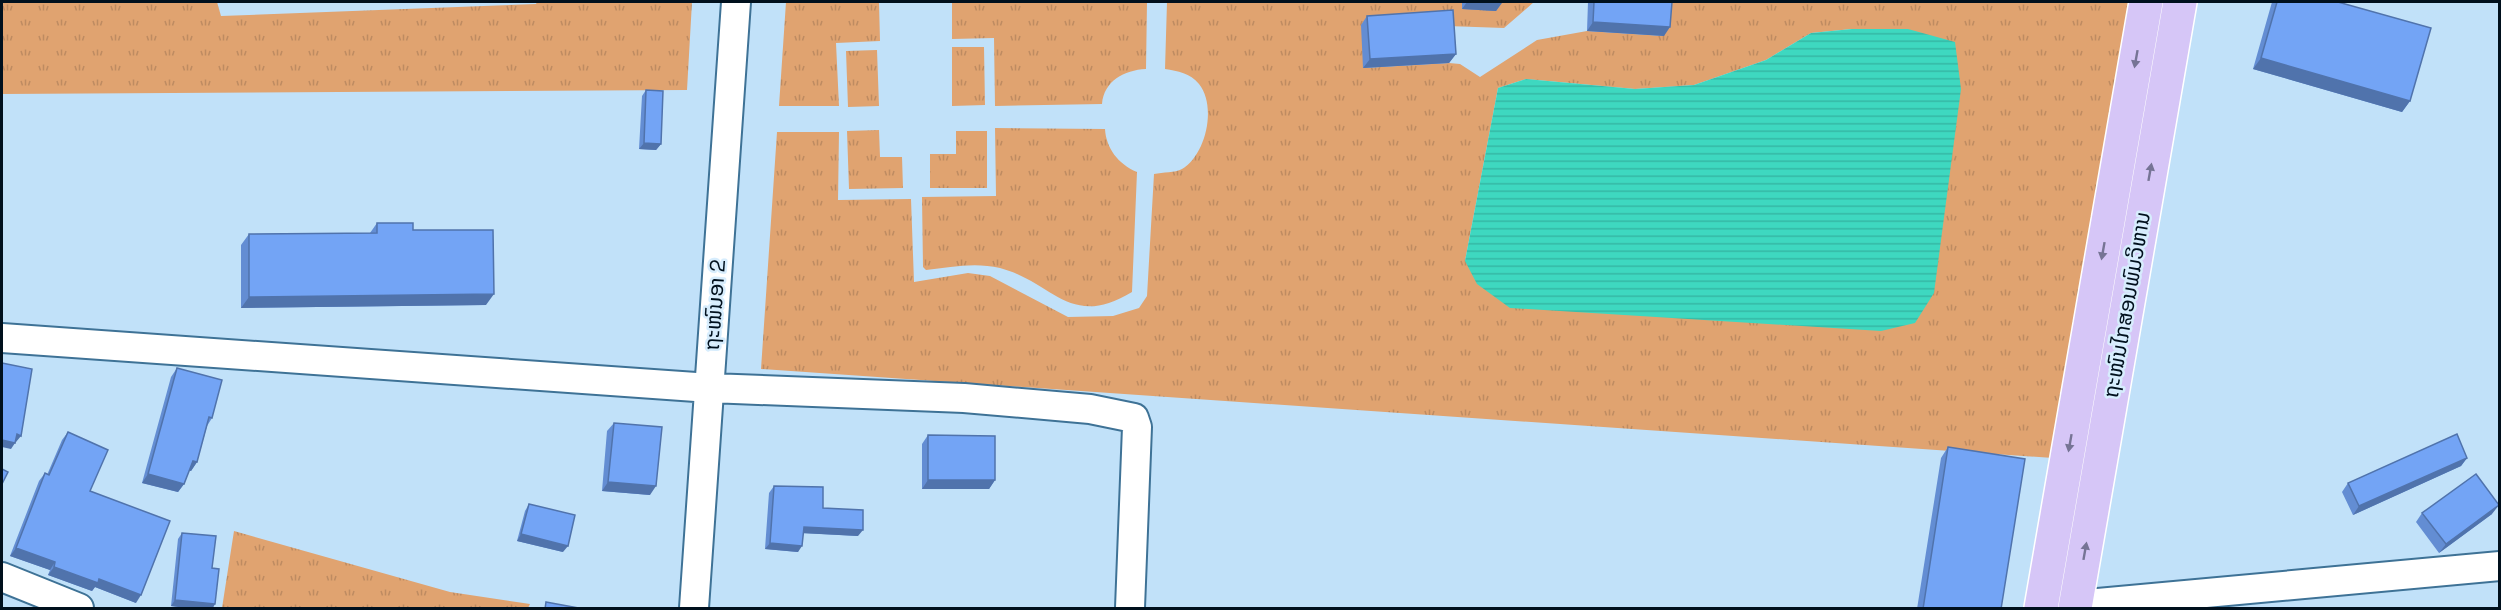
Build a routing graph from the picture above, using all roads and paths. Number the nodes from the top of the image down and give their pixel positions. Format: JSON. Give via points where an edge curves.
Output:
{"nodes":[{"id":1,"x":736,"y":2,"type":"edge"},
{"id":2,"x":2146,"y":2,"type":"edge"},
{"id":3,"x":2180,"y":2,"type":"edge"},
{"id":4,"x":2,"y":338,"type":"edge"},
{"id":5,"x":710,"y":388,"type":"junction"},
{"id":6,"x":2499,"y":566,"type":"edge"},
{"id":7,"x":2,"y":577,"type":"edge"},
{"id":8,"x":2075,"y":607,"type":"edge"},
{"id":9,"x":79,"y":609,"type":"edge"},
{"id":10,"x":694,"y":609,"type":"edge"},
{"id":11,"x":1130,"y":609,"type":"edge"},
{"id":12,"x":2041,"y":609,"type":"edge"}],
"edges":[{"from":1,"to":5,"type":"street","name":"ຖະໜົນອາ 2"},
{"from":2,"to":12,"type":"highway","name":"ຖະໜົນໄກສອນພົມວິຫານ","one_way":true},
{"from":8,"to":3,"type":"highway","name":"ຖະໜົນໄກສອນພົມວິຫານ","one_way":true},
{"from":4,"to":5,"type":"street"},
{"from":5,"to":10,"type":"street","name":"ຖະໜົນອາ 2"},
{"from":5,"to":11,"type":"street","via":[[964,398],[1090,409],[1134,418],[1137,448]]},
{"from":6,"to":8,"type":"street"},
{"from":7,"to":9,"type":"street"}]}
